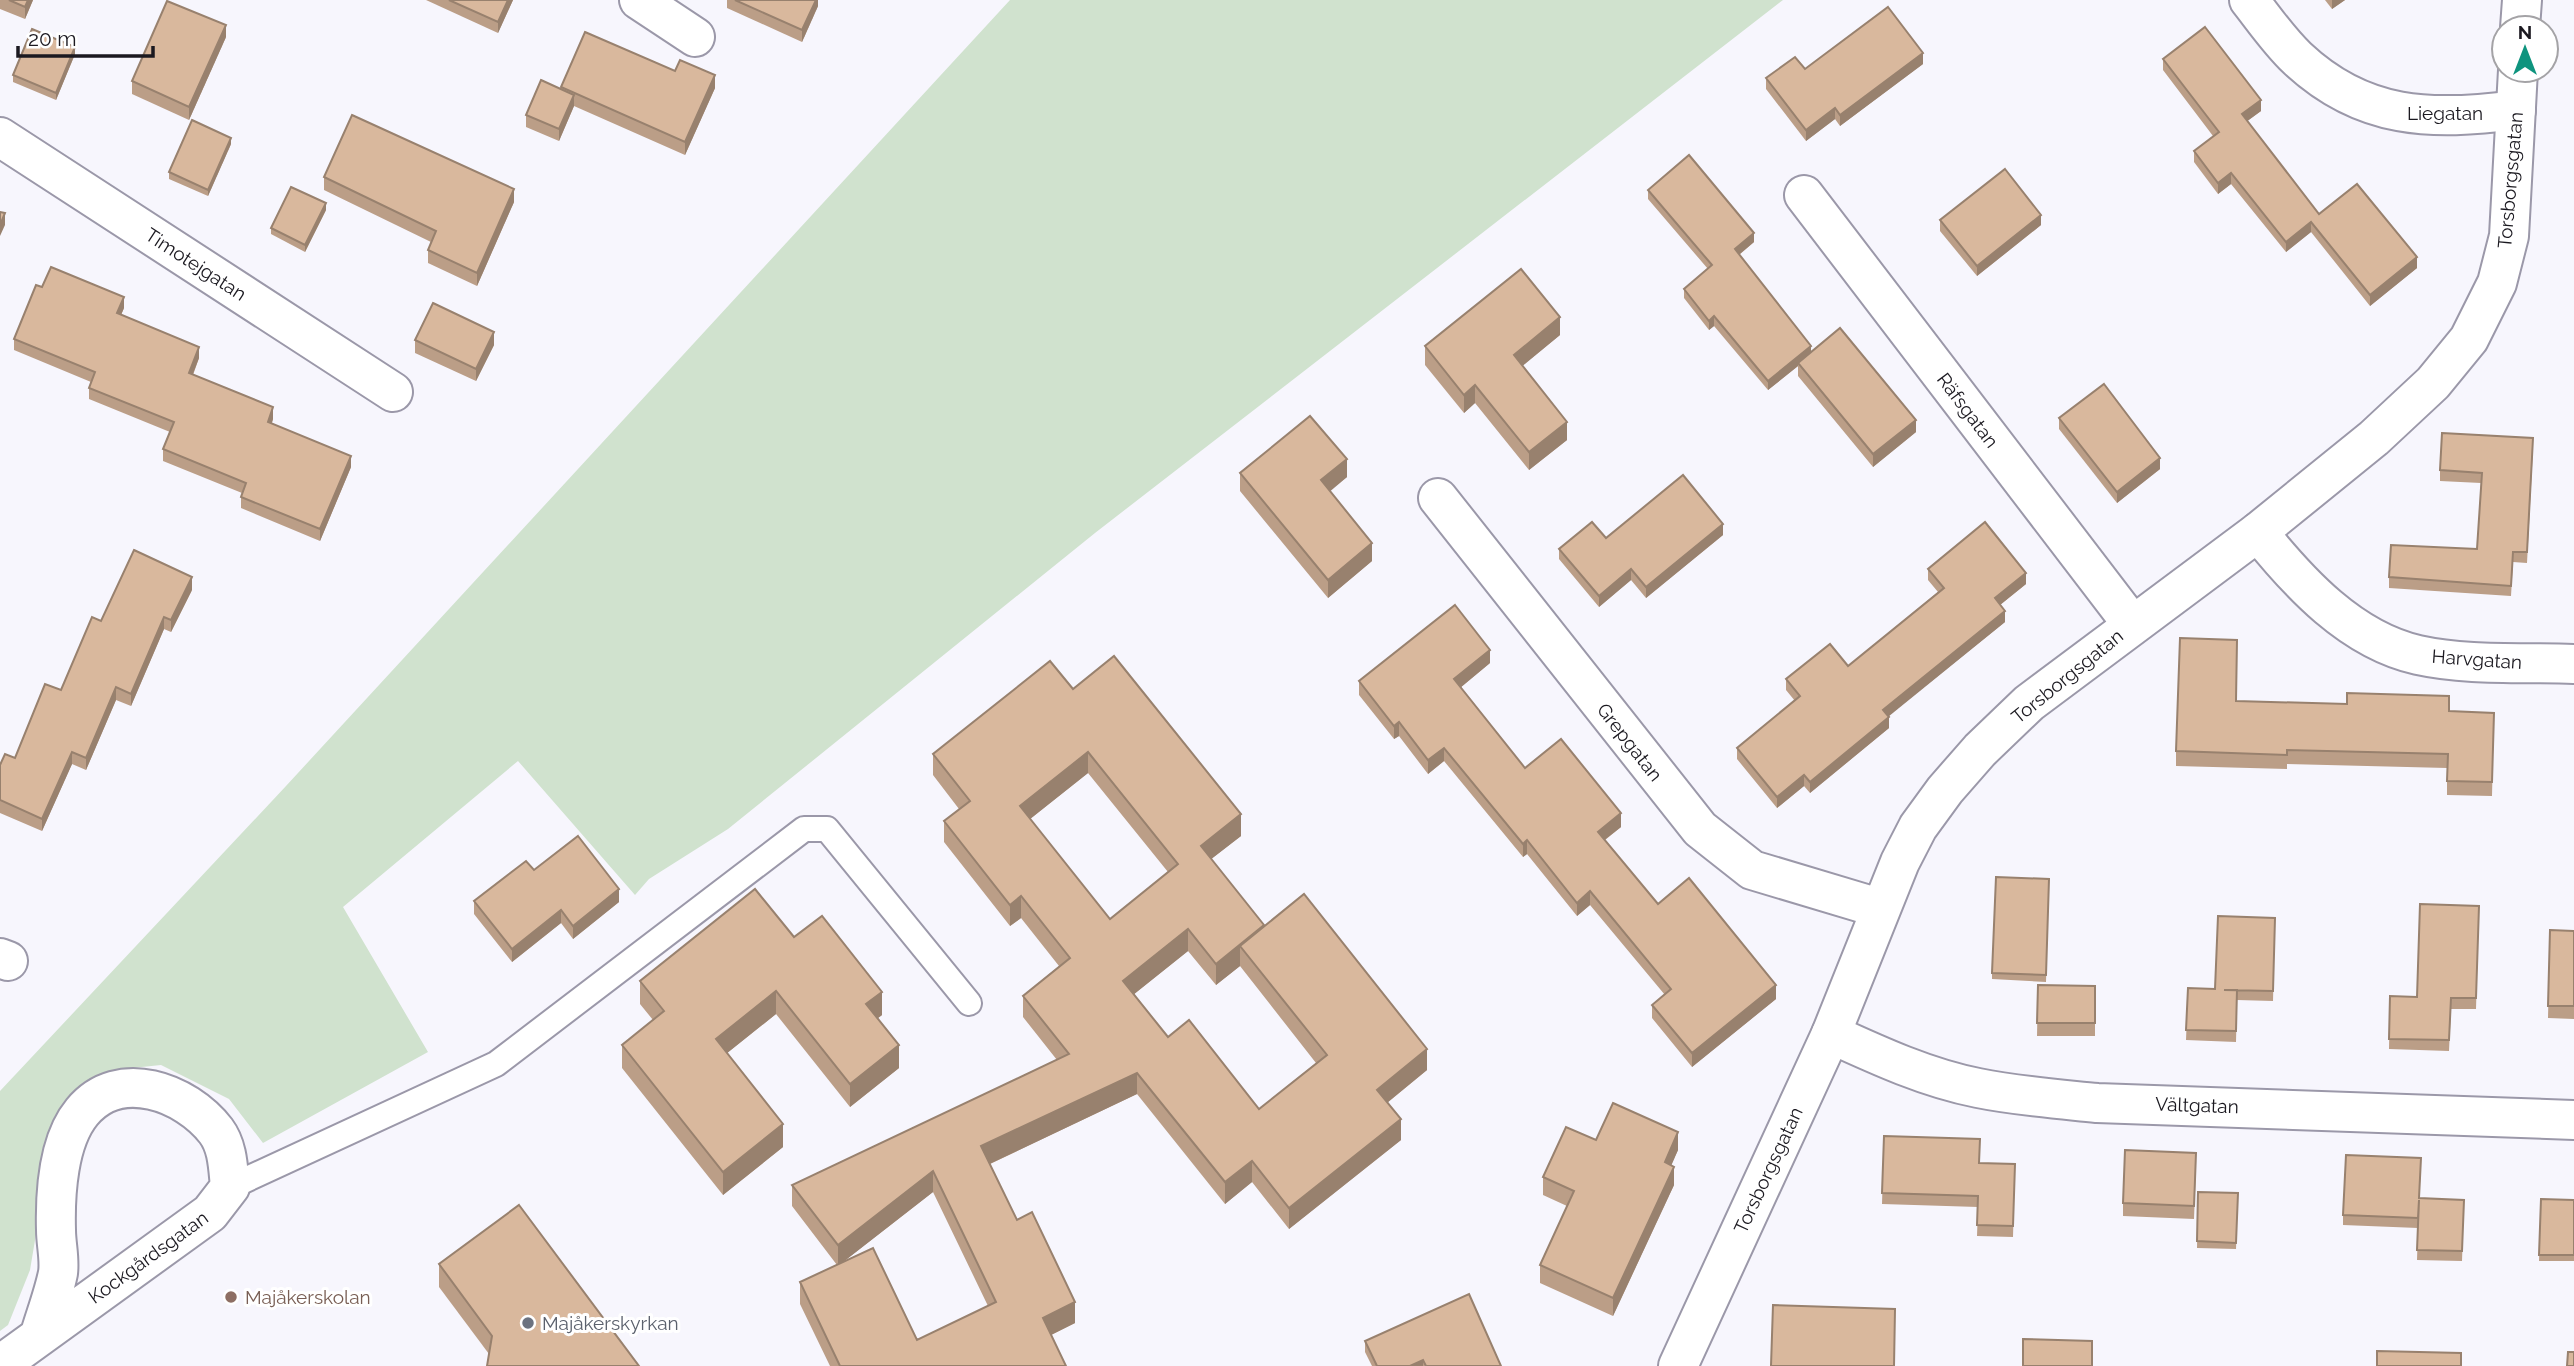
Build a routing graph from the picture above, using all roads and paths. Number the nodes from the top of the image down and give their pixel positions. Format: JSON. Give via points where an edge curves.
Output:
{"nodes":[{"id":1,"x":639,"y":0,"type":"edge"},
{"id":2,"x":2249,"y":0,"type":"edge"},
{"id":3,"x":695,"y":37,"type":"dead end"},
{"id":4,"x":2517,"y":84,"type":"edge"},
{"id":5,"x":2516,"y":110,"type":"junction"},
{"id":6,"x":0,"y":137,"type":"edge"},
{"id":7,"x":1804,"y":195,"type":"dead end"},
{"id":8,"x":393,"y":392,"type":"dead end"},
{"id":9,"x":1438,"y":498,"type":"dead end"},
{"id":10,"x":2258,"y":532,"type":"junction"},
{"id":11,"x":2132,"y":624,"type":"junction"},
{"id":12,"x":2574,"y":664,"type":"edge"},
{"id":13,"x":1879,"y":908,"type":"junction"},
{"id":14,"x":969,"y":1003,"type":"dead end"},
{"id":15,"x":1831,"y":1034,"type":"junction"},
{"id":16,"x":2574,"y":1120,"type":"edge"},
{"id":17,"x":230,"y":1187,"type":"junction"},
{"id":18,"x":40,"y":1334,"type":"junction"},
{"id":19,"x":0,"y":1365,"type":"edge"},
{"id":20,"x":1678,"y":1366,"type":"edge"}],
"edges":[{"from":1,"to":3,"type":"street"},
{"from":2,"to":5,"type":"street","name":"Liegatan","via":[[2296,58],[2366,103],[2416,116],[2463,117]]},
{"from":4,"to":5,"type":"street","name":"Torsborgsgatan"},
{"from":5,"to":10,"type":"street","name":"Torsborgsgatan","via":[[2509,236],[2497,283],[2469,339],[2404,411]]},
{"from":6,"to":8,"type":"street","name":"Timotejgatan"},
{"from":7,"to":11,"type":"street","name":"Räfsgatan"},
{"from":9,"to":13,"type":"street","name":"Grepgatan","via":[[1700,829],[1752,870]]},
{"from":10,"to":11,"type":"street","name":"Torsborgsgatan"},
{"from":10,"to":12,"type":"street","name":"Harvgatan","via":[[2309,592],[2360,630],[2391,646],[2448,660]]},
{"from":11,"to":13,"type":"street","name":"Torsborgsgatan","via":[[2029,703],[1980,750],[1918,827]]},
{"from":13,"to":15,"type":"street","name":"Torsborgsgatan"},
{"from":14,"to":17,"type":"lane","via":[[827,829],[803,829],[496,1064]]},
{"from":15,"to":16,"type":"street","name":"Vältgatan","via":[[1895,1064],[1934,1076],[2047,1098]]},
{"from":15,"to":20,"type":"street","name":"Torsborgsgatan"},
{"from":17,"to":18,"type":"street","name":"Kockgårdsgatan","via":[[211,1213]]},
{"from":17,"to":18,"type":"street","via":[[228,1158],[217,1132],[168,1092],[140,1087],[106,1094],[82,1111],[65,1141],[56,1228],[58,1271]]},
{"from":18,"to":19,"type":"street","name":"Kockgårdsgatan"}]}
